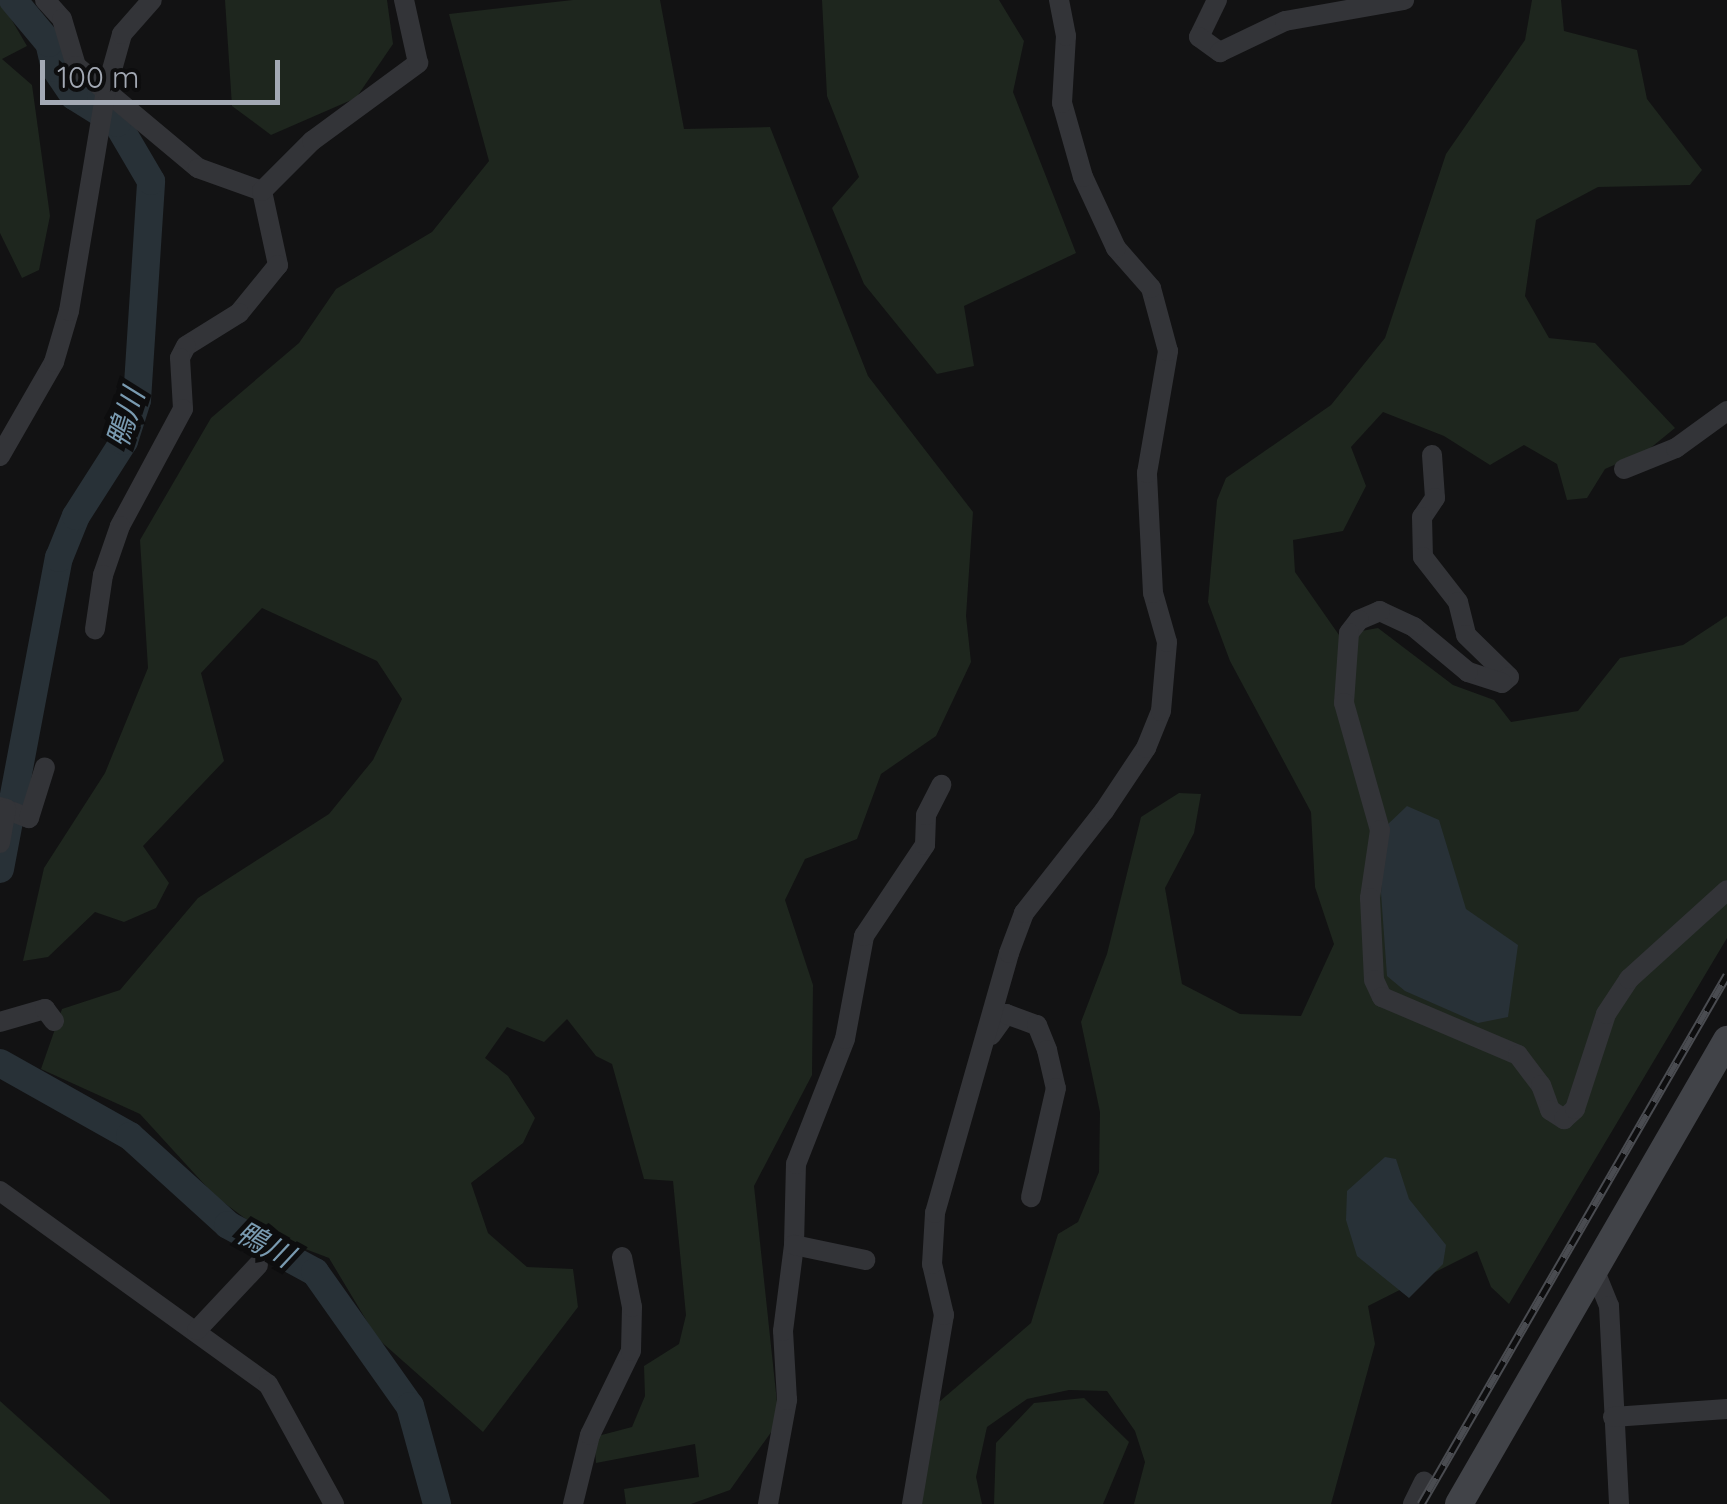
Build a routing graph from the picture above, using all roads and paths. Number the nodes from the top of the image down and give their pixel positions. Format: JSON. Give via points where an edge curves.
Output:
{"nodes":[{"id":1,"x":45,"y":0,"type":"edge"},
{"id":2,"x":152,"y":0,"type":"edge"},
{"id":3,"x":404,"y":0,"type":"edge"},
{"id":4,"x":1059,"y":0,"type":"edge"},
{"id":5,"x":1217,"y":0,"type":"edge"},
{"id":6,"x":1404,"y":0,"type":"edge"},
{"id":7,"x":106,"y":91,"type":"junction"},
{"id":8,"x":262,"y":191,"type":"junction"},
{"id":9,"x":1727,"y":412,"type":"edge"},
{"id":10,"x":1432,"y":455,"type":"dead end"},
{"id":11,"x":0,"y":456,"type":"edge"},
{"id":12,"x":1624,"y":469,"type":"dead end"},
{"id":13,"x":94,"y":629,"type":"dead end"},
{"id":14,"x":45,"y":767,"type":"dead end"},
{"id":15,"x":942,"y":785,"type":"dead end"},
{"id":16,"x":3,"y":808,"type":"edge"},
{"id":17,"x":0,"y":843,"type":"edge"},
{"id":18,"x":1727,"y":890,"type":"edge"},
{"id":19,"x":54,"y":1021,"type":"dead end"},
{"id":20,"x":0,"y":1022,"type":"edge"},
{"id":21,"x":1727,"y":1040,"type":"edge"},
{"id":22,"x":985,"y":1045,"type":"junction"},
{"id":23,"x":0,"y":1191,"type":"edge"},
{"id":24,"x":1031,"y":1197,"type":"dead end"},
{"id":25,"x":794,"y":1244,"type":"junction"},
{"id":26,"x":622,"y":1257,"type":"dead end"},
{"id":27,"x":865,"y":1260,"type":"dead end"},
{"id":28,"x":258,"y":1265,"type":"dead end"},
{"id":29,"x":1594,"y":1269,"type":"junction"},
{"id":30,"x":197,"y":1330,"type":"junction"},
{"id":31,"x":1727,"y":1408,"type":"edge"},
{"id":32,"x":1613,"y":1416,"type":"junction"},
{"id":33,"x":1424,"y":1481,"type":"dead end"},
{"id":34,"x":334,"y":1504,"type":"edge"},
{"id":35,"x":573,"y":1504,"type":"edge"},
{"id":36,"x":768,"y":1504,"type":"edge"},
{"id":37,"x":912,"y":1504,"type":"edge"},
{"id":38,"x":1413,"y":1504,"type":"edge"},
{"id":39,"x":1458,"y":1504,"type":"edge"},
{"id":40,"x":1619,"y":1504,"type":"edge"}],
"edges":[{"from":1,"to":7,"type":"street","via":[[62,20],[76,66]]},
{"from":2,"to":7,"type":"street","via":[[122,34]]},
{"from":3,"to":8,"type":"street","via":[[418,63],[312,142]]},
{"from":4,"to":22,"type":"street","via":[[1066,36],[1062,103],[1083,177],[1116,248],[1151,288],[1168,351],[1147,473],[1154,593],[1166,642],[1161,711],[1146,748],[1024,912]]},
{"from":5,"to":6,"type":"street","via":[[1199,37],[1220,52],[1285,22]]},
{"from":7,"to":8,"type":"street","via":[[198,168]]},
{"from":7,"to":11,"type":"street","via":[[69,311],[30,413]]},
{"from":8,"to":13,"type":"street","via":[[278,265],[240,313],[186,346],[180,358],[183,409],[120,526],[102,575]]},
{"from":9,"to":12,"type":"street","via":[[1676,448]]},
{"from":10,"to":18,"type":"street","via":[[1435,498],[1422,518],[1423,556],[1458,602],[1466,635],[1509,677],[1502,683],[1468,672],[1380,610],[1349,633],[1344,702],[1380,830],[1370,898],[1374,980],[1382,997],[1518,1055],[1550,1110],[1564,1120],[1575,1108],[1606,1014],[1629,979]]},
{"from":14,"to":16,"type":"street","via":[[30,818]]},
{"from":15,"to":25,"type":"street","via":[[926,815],[925,844],[864,936],[845,1039],[796,1164]]},
{"from":16,"to":17,"type":"street"},
{"from":19,"to":20,"type":"street","via":[[45,1009]]},
{"from":21,"to":29,"type":"street"},
{"from":22,"to":24,"type":"street","via":[[1006,1014],[1037,1025],[1047,1050],[1056,1088]]},
{"from":22,"to":37,"type":"street","via":[[934,1213],[932,1264],[944,1315]]},
{"from":23,"to":30,"type":"street"},
{"from":25,"to":27,"type":"street"},
{"from":25,"to":36,"type":"street","via":[[783,1331],[787,1400]]},
{"from":26,"to":35,"type":"street","via":[[632,1307],[631,1351],[590,1436]]},
{"from":28,"to":30,"type":"street"},
{"from":29,"to":32,"type":"street","via":[[1609,1306]]},
{"from":29,"to":39,"type":"street"},
{"from":30,"to":34,"type":"street","via":[[268,1384]]},
{"from":31,"to":32,"type":"street"},
{"from":32,"to":40,"type":"street"},
{"from":33,"to":38,"type":"street"}]}
